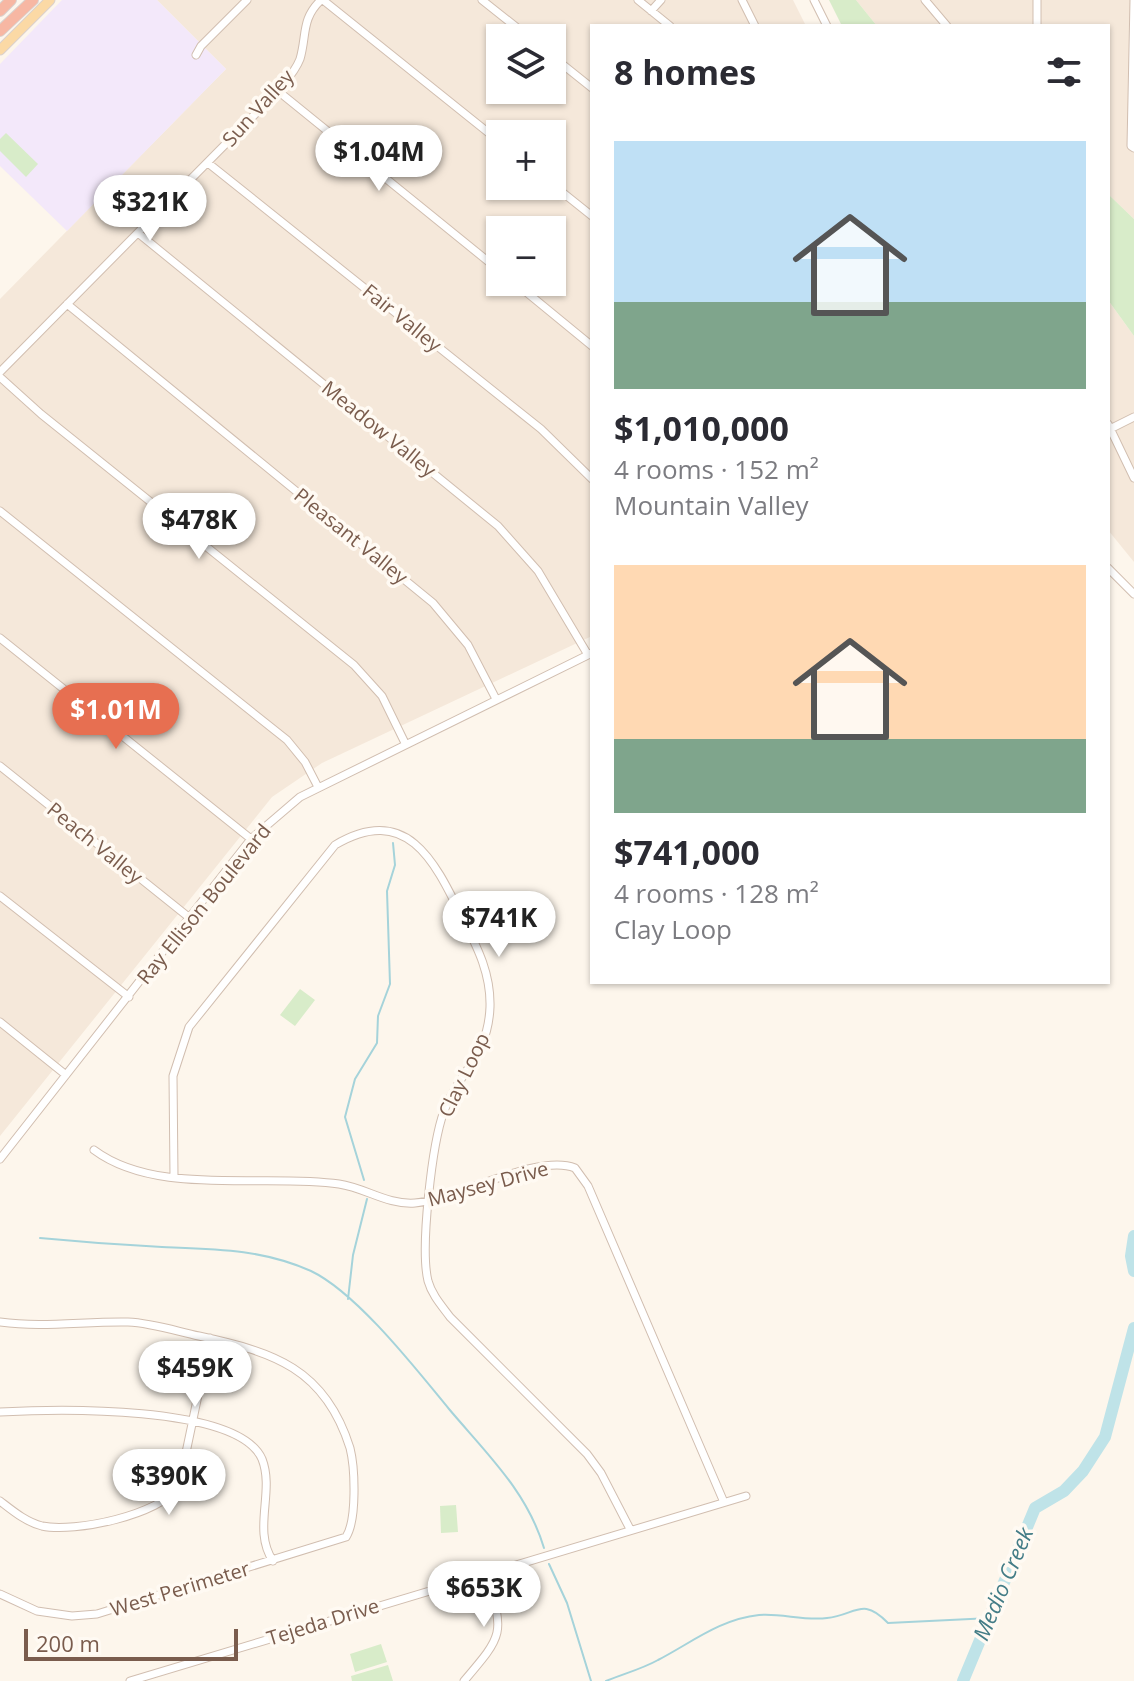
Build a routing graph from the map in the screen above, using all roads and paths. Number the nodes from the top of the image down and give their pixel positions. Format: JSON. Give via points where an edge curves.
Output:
{"nodes":[{"id":1,"x":11,"y":0,"type":"edge"},
{"id":2,"x":33,"y":0,"type":"edge"},
{"id":3,"x":50,"y":0,"type":"edge"},
{"id":4,"x":247,"y":0,"type":"edge"},
{"id":5,"x":322,"y":0,"type":"edge"},
{"id":6,"x":482,"y":0,"type":"edge"},
{"id":7,"x":638,"y":0,"type":"edge"},
{"id":8,"x":661,"y":0,"type":"edge"},
{"id":9,"x":742,"y":0,"type":"edge"},
{"id":10,"x":814,"y":0,"type":"edge"},
{"id":11,"x":925,"y":0,"type":"edge"},
{"id":12,"x":1037,"y":0,"type":"edge"},
{"id":13,"x":1134,"y":0,"type":"edge"},
{"id":14,"x":0,"y":11,"type":"edge"},
{"id":15,"x":651,"y":11,"type":"junction"},
{"id":16,"x":512,"y":24,"type":"edge"},
{"id":17,"x":667,"y":24,"type":"edge"},
{"id":18,"x":754,"y":24,"type":"edge"},
{"id":19,"x":826,"y":24,"type":"edge"},
{"id":20,"x":945,"y":24,"type":"edge"},
{"id":21,"x":1037,"y":24,"type":"edge"},
{"id":22,"x":0,"y":31,"type":"edge"},
{"id":23,"x":1133,"y":48,"type":"edge"},
{"id":24,"x":0,"y":50,"type":"edge"},
{"id":25,"x":196,"y":55,"type":"dead end"},
{"id":26,"x":566,"y":67,"type":"edge"},
{"id":27,"x":590,"y":86,"type":"edge"},
{"id":28,"x":278,"y":91,"type":"junction"},
{"id":29,"x":486,"y":131,"type":"edge"},
{"id":30,"x":1132,"y":147,"type":"edge"},
{"id":31,"x":208,"y":163,"type":"junction"},
{"id":32,"x":566,"y":195,"type":"edge"},
{"id":33,"x":590,"y":214,"type":"edge"},
{"id":34,"x":138,"y":233,"type":"junction"},
{"id":35,"x":486,"y":260,"type":"edge"},
{"id":36,"x":531,"y":296,"type":"edge"},
{"id":37,"x":67,"y":304,"type":"junction"},
{"id":38,"x":590,"y":344,"type":"edge"},
{"id":39,"x":0,"y":375,"type":"edge"},
{"id":40,"x":1134,"y":417,"type":"edge"},
{"id":41,"x":1110,"y":426,"type":"edge"},
{"id":42,"x":1110,"y":428,"type":"edge"},
{"id":43,"x":590,"y":477,"type":"edge"},
{"id":44,"x":1134,"y":478,"type":"edge"},
{"id":45,"x":0,"y":511,"type":"edge"},
{"id":46,"x":1110,"y":570,"type":"edge"},
{"id":47,"x":1134,"y":594,"type":"edge"},
{"id":48,"x":0,"y":638,"type":"edge"},
{"id":49,"x":590,"y":654,"type":"edge"},
{"id":50,"x":496,"y":699,"type":"junction"},
{"id":51,"x":405,"y":743,"type":"junction"},
{"id":52,"x":0,"y":766,"type":"edge"},
{"id":53,"x":318,"y":787,"type":"junction"},
{"id":54,"x":251,"y":839,"type":"junction"},
{"id":55,"x":0,"y":896,"type":"edge"},
{"id":56,"x":191,"y":919,"type":"junction"},
{"id":57,"x":129,"y":997,"type":"junction"},
{"id":58,"x":0,"y":1022,"type":"edge"},
{"id":59,"x":66,"y":1075,"type":"junction"},
{"id":60,"x":94,"y":1150,"type":"dead end"},
{"id":61,"x":1,"y":1154,"type":"edge"},
{"id":62,"x":174,"y":1176,"type":"junction"},
{"id":63,"x":430,"y":1200,"type":"junction"},
{"id":64,"x":0,"y":1322,"type":"edge"},
{"id":65,"x":210,"y":1338,"type":"junction"},
{"id":66,"x":0,"y":1412,"type":"edge"},
{"id":67,"x":192,"y":1424,"type":"junction"},
{"id":68,"x":746,"y":1496,"type":"dead end"},
{"id":69,"x":723,"y":1500,"type":"junction"},
{"id":70,"x":0,"y":1501,"type":"edge"},
{"id":71,"x":630,"y":1529,"type":"junction"},
{"id":72,"x":273,"y":1561,"type":"junction"},
{"id":73,"x":486,"y":1573,"type":"junction"},
{"id":74,"x":0,"y":1594,"type":"edge"},
{"id":75,"x":163,"y":1671,"type":"junction"},
{"id":76,"x":130,"y":1681,"type":"edge"},
{"id":77,"x":166,"y":1681,"type":"edge"},
{"id":78,"x":464,"y":1681,"type":"edge"}],
"edges":[{"from":1,"to":14,"type":"highway"},
{"from":2,"to":22,"type":"highway"},
{"from":3,"to":24,"type":"main road"},
{"from":4,"to":25,"type":"street"},
{"from":5,"to":28,"type":"street","name":"Sun Valley","via":[[305,20],[294,72]]},
{"from":5,"to":29,"type":"street"},
{"from":6,"to":16,"type":"street"},
{"from":7,"to":15,"type":"street"},
{"from":8,"to":15,"type":"street"},
{"from":9,"to":18,"type":"street"},
{"from":10,"to":19,"type":"street"},
{"from":11,"to":20,"type":"street"},
{"from":12,"to":21,"type":"street"},
{"from":13,"to":23,"type":"street"},
{"from":15,"to":17,"type":"street"},
{"from":23,"to":30,"type":"street"},
{"from":26,"to":27,"type":"street"},
{"from":28,"to":31,"type":"street","name":"Sun Valley"},
{"from":28,"to":35,"type":"street"},
{"from":31,"to":34,"type":"street","name":"Sun Valley"},
{"from":31,"to":43,"type":"street","name":"Fair Valley","via":[[541,429]]},
{"from":32,"to":33,"type":"street"},
{"from":34,"to":37,"type":"street","name":"Sun Valley"},
{"from":34,"to":49,"type":"street","name":"Meadow Valley","via":[[498,526],[538,571]]},
{"from":36,"to":38,"type":"street"},
{"from":37,"to":39,"type":"street","name":"Sun Valley"},
{"from":37,"to":50,"type":"street","name":"Pleasant Valley","via":[[433,603],[468,645]]},
{"from":39,"to":51,"type":"street","via":[[41,414],[354,665],[382,696]]},
{"from":40,"to":41,"type":"street"},
{"from":42,"to":44,"type":"street"},
{"from":45,"to":53,"type":"street","via":[[287,740]]},
{"from":46,"to":47,"type":"street"},
{"from":48,"to":54,"type":"street"},
{"from":49,"to":50,"type":"street","name":"Ray Ellison Boulevard"},
{"from":50,"to":51,"type":"street","name":"Ray Ellison Boulevard"},
{"from":51,"to":53,"type":"street","name":"Ray Ellison Boulevard"},
{"from":52,"to":56,"type":"street","name":"Peach Valley"},
{"from":53,"to":54,"type":"street","name":"Ray Ellison Boulevard","via":[[285,806]]},
{"from":54,"to":56,"type":"street","name":"Ray Ellison Boulevard"},
{"from":55,"to":57,"type":"street"},
{"from":56,"to":57,"type":"street","name":"Ray Ellison Boulevard"},
{"from":57,"to":59,"type":"street","name":"Ray Ellison Boulevard"},
{"from":58,"to":59,"type":"street"},
{"from":59,"to":61,"type":"street","name":"Ray Ellison Boulevard"},
{"from":60,"to":62,"type":"street","name":"Maysey Drive","via":[[121,1168]]},
{"from":62,"to":63,"type":"street","name":"Maysey Drive","via":[[314,1180],[398,1203]]},
{"from":62,"to":63,"type":"street","name":"Clay Loop","via":[[173,1076],[189,1027],[327,852],[353,835],[389,833],[419,846],[437,866],[480,953],[489,991],[484,1043],[444,1110],[436,1135]]},
{"from":63,"to":69,"type":"street","name":"Maysey Drive","via":[[550,1165],[580,1173]]},
{"from":63,"to":71,"type":"street","name":"Clay Loop","via":[[427,1270],[434,1296],[587,1454]]},
{"from":64,"to":65,"type":"street","via":[[141,1323]]},
{"from":65,"to":67,"type":"street"},
{"from":65,"to":72,"type":"street","name":"West Perimeter","via":[[276,1356],[311,1381],[341,1422],[353,1464],[346,1537]]},
{"from":66,"to":67,"type":"street","via":[[118,1409]]},
{"from":67,"to":70,"type":"street","via":[[179,1486],[161,1504],[61,1529],[33,1523]]},
{"from":67,"to":72,"type":"street","via":[[238,1436],[256,1449],[266,1474],[263,1531]]},
{"from":68,"to":69,"type":"street","name":"Tejeda Drive"},
{"from":69,"to":71,"type":"street","name":"Tejeda Drive"},
{"from":71,"to":73,"type":"street","name":"Tejeda Drive"},
{"from":72,"to":74,"type":"street","name":"West Perimeter","via":[[97,1614],[37,1611]]},
{"from":73,"to":75,"type":"street","name":"Tejeda Drive"},
{"from":73,"to":78,"type":"street","via":[[499,1636]]},
{"from":75,"to":76,"type":"street","name":"Tejeda Drive"},
{"from":75,"to":77,"type":"street"}]}
